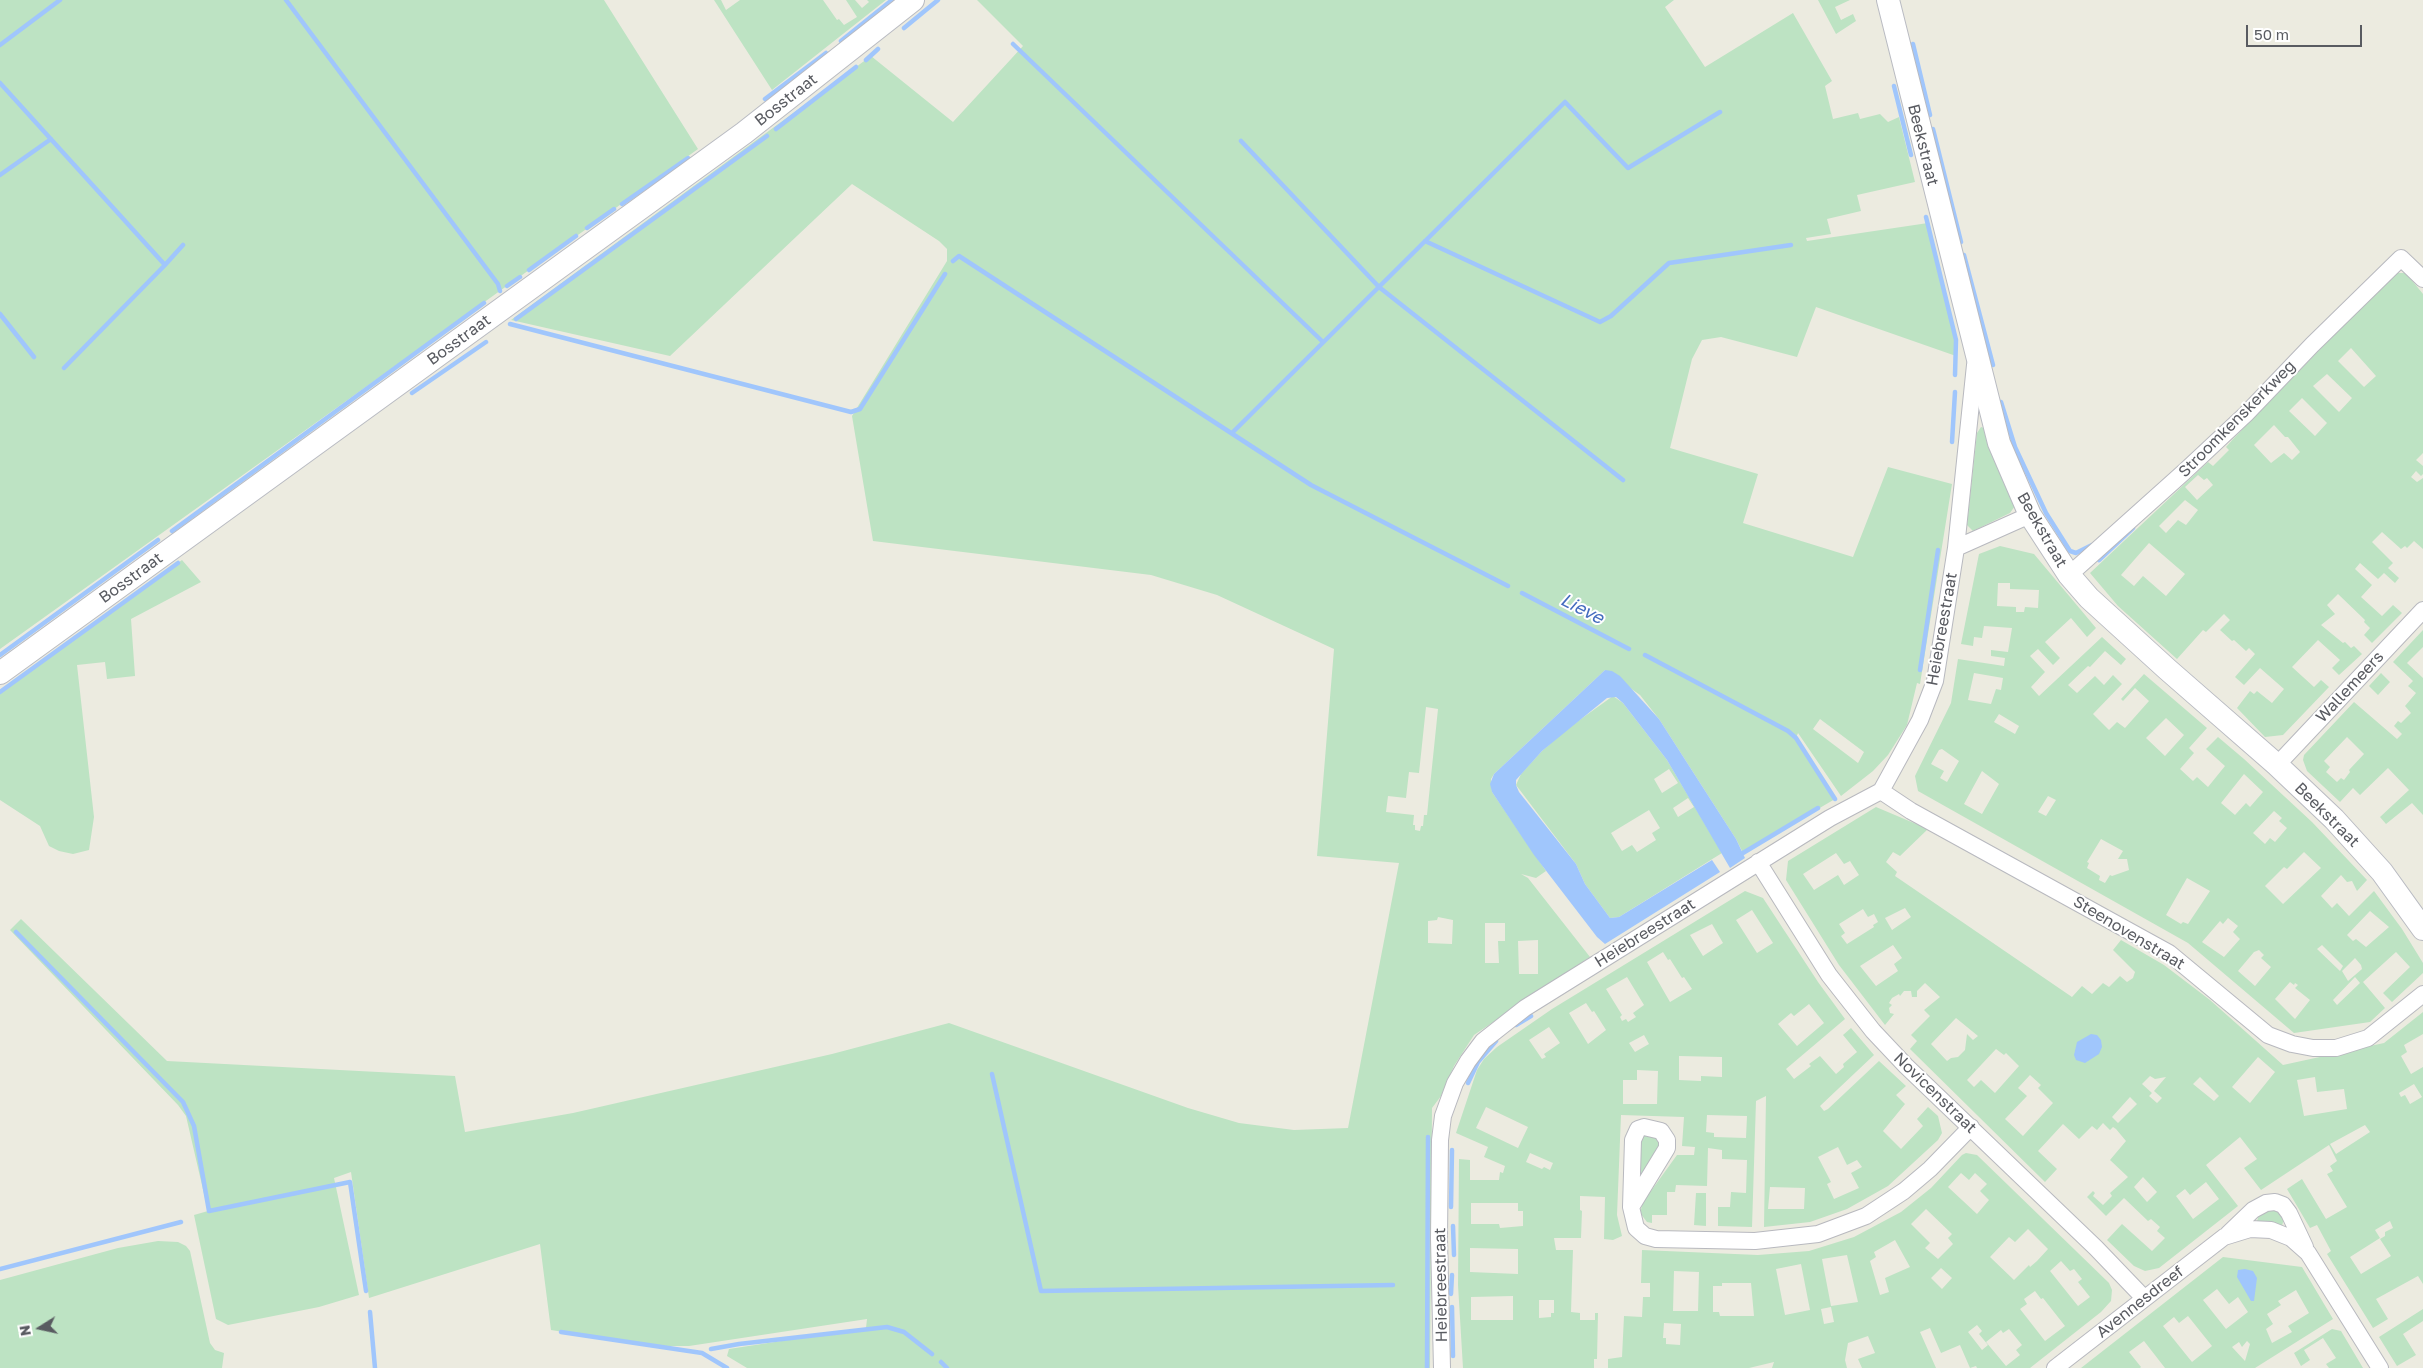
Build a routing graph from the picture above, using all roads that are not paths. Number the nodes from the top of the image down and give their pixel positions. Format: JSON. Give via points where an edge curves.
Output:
{"nodes":[{"id":1,"x":913,"y":0,"type":"edge"},
{"id":2,"x":1888,"y":0,"type":"edge"},
{"id":3,"x":2423,"y":279,"type":"edge"},
{"id":4,"x":1976,"y":355,"type":"junction"},
{"id":5,"x":2030,"y":515,"type":"junction"},
{"id":6,"x":1956,"y":548,"type":"junction"},
{"id":7,"x":2068,"y":575,"type":"junction"},
{"id":8,"x":2423,"y":610,"type":"edge"},
{"id":9,"x":0,"y":672,"type":"edge"},
{"id":10,"x":2277,"y":764,"type":"junction"},
{"id":11,"x":1880,"y":791,"type":"junction"},
{"id":12,"x":1758,"y":862,"type":"junction"},
{"id":13,"x":2423,"y":929,"type":"edge"},
{"id":14,"x":2423,"y":994,"type":"edge"},
{"id":15,"x":1971,"y":1127,"type":"junction"},
{"id":16,"x":1631,"y":1207,"type":"dead end"},
{"id":17,"x":2224,"y":1237,"type":"junction"},
{"id":18,"x":2308,"y":1253,"type":"junction"},
{"id":19,"x":2144,"y":1298,"type":"junction"},
{"id":20,"x":1442,"y":1368,"type":"edge"},
{"id":21,"x":2055,"y":1368,"type":"edge"},
{"id":22,"x":2380,"y":1368,"type":"edge"}],
"edges":[{"from":1,"to":9,"type":"street","name":"Bosstraat","via":[[737,138]]},
{"from":2,"to":4,"type":"street","name":"Beekstraat"},
{"from":3,"to":7,"type":"street","name":"Stroomkenskerkweg","via":[[2401,258],[2312,344],[2246,414]]},
{"from":4,"to":5,"type":"street","name":"Beekstraat","via":[[1999,443]]},
{"from":4,"to":6,"type":"street","name":"Heiebreestraat"},
{"from":5,"to":6,"type":"street"},
{"from":5,"to":7,"type":"street","name":"Beekstraat"},
{"from":6,"to":11,"type":"street","name":"Heiebreestraat","via":[[1935,681],[1897,766]]},
{"from":7,"to":10,"type":"street","name":"Beekstraat","via":[[2113,621]]},
{"from":8,"to":10,"type":"street","name":"Wallemeers"},
{"from":10,"to":13,"type":"street","name":"Beekstraat","via":[[2334,819],[2382,872]]},
{"from":11,"to":12,"type":"street","name":"Heiebreestraat"},
{"from":11,"to":14,"type":"street","name":"Steenovenstraat","via":[[2168,954],[2268,1035],[2292,1044],[2336,1048],[2368,1038]]},
{"from":12,"to":15,"type":"street","name":"Novicenstraat","via":[[1850,1004],[1906,1066]]},
{"from":12,"to":20,"type":"street","name":"Heiebreestraat","via":[[1525,1008],[1483,1041],[1468,1061],[1455,1083],[1443,1116],[1440,1140]]},
{"from":15,"to":16,"type":"street","via":[[1930,1169],[1884,1206],[1818,1234],[1755,1242],[1656,1239],[1644,1236],[1636,1228]]},
{"from":15,"to":19,"type":"street","name":"Novicenstraat"},
{"from":17,"to":18,"type":"street","name":"Avennesdreef","via":[[2250,1229],[2271,1230],[2291,1238]]},
{"from":17,"to":18,"type":"street","name":"Avennesdreef","via":[[2253,1210],[2275,1202],[2283,1205],[2289,1213]]},
{"from":17,"to":19,"type":"street","name":"Avennesdreef"},
{"from":18,"to":22,"type":"street","name":"Avennesdreef"},
{"from":19,"to":21,"type":"street","name":"Avennesdreef"}]}
